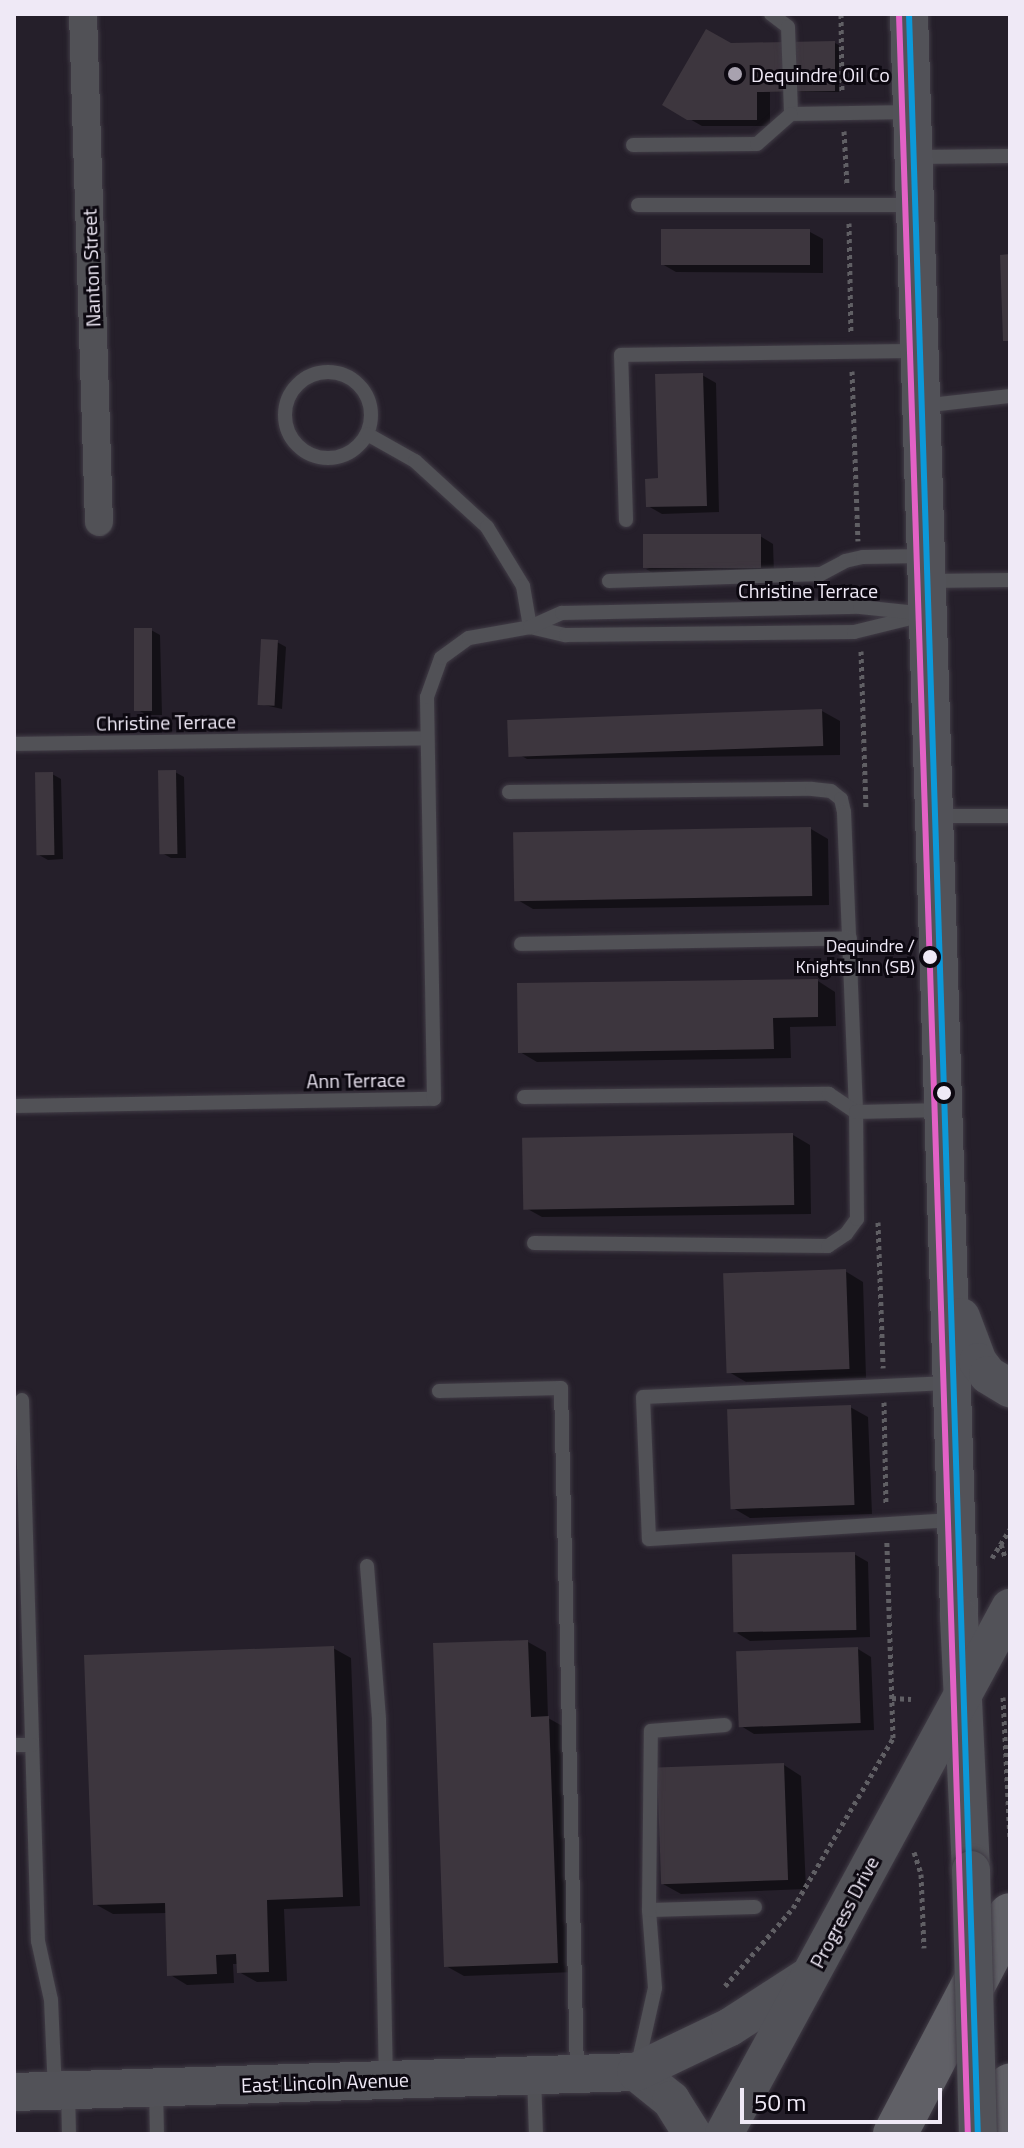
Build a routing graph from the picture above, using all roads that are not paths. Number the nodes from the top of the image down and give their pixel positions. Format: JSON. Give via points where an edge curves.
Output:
{"nodes":[{"id":1,"x":83,"y":14,"type":"edge"},
{"id":2,"x":771,"y":14,"type":"edge"},
{"id":3,"x":909,"y":14,"type":"edge"},
{"id":4,"x":912,"y":112,"type":"junction"},
{"id":5,"x":791,"y":114,"type":"junction"},
{"id":6,"x":633,"y":145,"type":"dead end"},
{"id":7,"x":1010,"y":156,"type":"edge"},
{"id":8,"x":914,"y":157,"type":"junction"},
{"id":9,"x":638,"y":205,"type":"dead end"},
{"id":10,"x":915,"y":205,"type":"junction"},
{"id":11,"x":920,"y":351,"type":"junction"},
{"id":12,"x":1010,"y":396,"type":"edge"},
{"id":13,"x":922,"y":406,"type":"junction"},
{"id":14,"x":367,"y":434,"type":"junction"},
{"id":15,"x":626,"y":520,"type":"dead end"},
{"id":16,"x":99,"y":522,"type":"dead end"},
{"id":17,"x":1010,"y":580,"type":"edge"},
{"id":18,"x":609,"y":581,"type":"dead end"},
{"id":19,"x":927,"y":584,"type":"junction"},
{"id":20,"x":530,"y":627,"type":"junction"},
{"id":21,"x":426,"y":738,"type":"junction"},
{"id":22,"x":14,"y":744,"type":"edge"},
{"id":23,"x":509,"y":792,"type":"dead end"},
{"id":24,"x":935,"y":816,"type":"junction"},
{"id":25,"x":1010,"y":816,"type":"edge"},
{"id":26,"x":850,"y":938,"type":"junction"},
{"id":27,"x":521,"y":944,"type":"dead end"},
{"id":28,"x":524,"y":1097,"type":"dead end"},
{"id":29,"x":14,"y":1106,"type":"edge"},
{"id":30,"x":943,"y":1110,"type":"junction"},
{"id":31,"x":856,"y":1112,"type":"junction"},
{"id":32,"x":534,"y":1243,"type":"dead end"},
{"id":33,"x":951,"y":1288,"type":"junction"},
{"id":34,"x":954,"y":1383,"type":"junction"},
{"id":35,"x":1010,"y":1388,"type":"edge"},
{"id":36,"x":439,"y":1391,"type":"dead end"},
{"id":37,"x":22,"y":1400,"type":"dead end"},
{"id":38,"x":956,"y":1520,"type":"junction"},
{"id":39,"x":367,"y":1566,"type":"dead end"},
{"id":40,"x":1010,"y":1608,"type":"edge"},
{"id":41,"x":965,"y":1691,"type":"junction"},
{"id":42,"x":725,"y":1725,"type":"dead end"},
{"id":43,"x":14,"y":1745,"type":"edge"},
{"id":44,"x":32,"y":1745,"type":"junction"},
{"id":45,"x":755,"y":1907,"type":"dead end"},
{"id":46,"x":649,"y":1910,"type":"junction"},
{"id":47,"x":1010,"y":1915,"type":"edge"},
{"id":48,"x":809,"y":1976,"type":"junction"},
{"id":49,"x":636,"y":2072,"type":"junction"},
{"id":50,"x":577,"y":2074,"type":"junction"},
{"id":51,"x":534,"y":2075,"type":"junction"},
{"id":52,"x":386,"y":2081,"type":"junction"},
{"id":53,"x":1010,"y":2086,"type":"edge"},
{"id":54,"x":156,"y":2088,"type":"junction"},
{"id":55,"x":62,"y":2090,"type":"junction"},
{"id":56,"x":14,"y":2092,"type":"edge"},
{"id":57,"x":69,"y":2134,"type":"edge"},
{"id":58,"x":157,"y":2134,"type":"edge"},
{"id":59,"x":536,"y":2134,"type":"edge"},
{"id":60,"x":692,"y":2134,"type":"edge"},
{"id":61,"x":724,"y":2134,"type":"edge"},
{"id":62,"x":895,"y":2134,"type":"edge"},
{"id":63,"x":978,"y":2134,"type":"edge"},
{"id":64,"x":984,"y":2134,"type":"edge"}],
"edges":[{"from":1,"to":16,"type":"street","name":"Nanton Street"},
{"from":2,"to":5,"type":"lane","via":[[788,27]]},
{"from":3,"to":4,"type":"main road"},
{"from":4,"to":5,"type":"lane"},
{"from":4,"to":8,"type":"main road"},
{"from":5,"to":6,"type":"lane","via":[[757,144]]},
{"from":7,"to":8,"type":"lane"},
{"from":8,"to":10,"type":"main road"},
{"from":9,"to":10,"type":"lane"},
{"from":10,"to":11,"type":"main road"},
{"from":11,"to":13,"type":"main road"},
{"from":11,"to":15,"type":"lane","via":[[621,355]]},
{"from":12,"to":13,"type":"lane"},
{"from":13,"to":19,"type":"main road"},
{"from":14,"to":14,"type":"lane","via":[[371,408],[348,377],[321,372],[298,383],[289,395],[285,425],[302,449],[315,456],[345,454]]},
{"from":14,"to":20,"type":"lane","via":[[415,461],[487,527],[523,586]]},
{"from":17,"to":19,"type":"lane"},
{"from":18,"to":19,"type":"lane","via":[[821,574],[863,557]]},
{"from":19,"to":20,"type":"lane","name":"Christine Terrace","via":[[860,607],[562,613]]},
{"from":19,"to":20,"type":"lane","name":"Christine Terrace","via":[[854,632],[566,635]]},
{"from":19,"to":24,"type":"main road"},
{"from":20,"to":21,"type":"lane","name":"Christine Terrace","via":[[469,638],[441,658],[427,697]]},
{"from":21,"to":22,"type":"lane","name":"Christine Terrace"},
{"from":21,"to":29,"type":"lane","name":"Ann Terrace","via":[[434,1099]]},
{"from":23,"to":26,"type":"lane","via":[[831,791],[841,799],[844,812]]},
{"from":24,"to":25,"type":"lane"},
{"from":24,"to":30,"type":"main road"},
{"from":26,"to":27,"type":"lane"},
{"from":26,"to":31,"type":"lane"},
{"from":28,"to":31,"type":"lane","via":[[829,1094]]},
{"from":30,"to":31,"type":"lane"},
{"from":30,"to":33,"type":"main road"},
{"from":31,"to":32,"type":"lane","via":[[857,1219],[828,1246]]},
{"from":33,"to":34,"type":"main road"},
{"from":33,"to":35,"type":"main road","via":[[978,1362]]},
{"from":34,"to":38,"type":"main road"},
{"from":34,"to":38,"type":"lane","via":[[643,1397],[649,1539]]},
{"from":36,"to":50,"type":"lane","via":[[561,1388]]},
{"from":37,"to":44,"type":"lane"},
{"from":38,"to":41,"type":"main road"},
{"from":39,"to":52,"type":"lane","via":[[379,1720]]},
{"from":40,"to":41,"type":"main road","name":"Progress Drive"},
{"from":41,"to":48,"type":"main road","name":"Progress Drive"},
{"from":41,"to":63,"type":"main road","bridge":true},
{"from":42,"to":46,"type":"lane","via":[[651,1731]]},
{"from":43,"to":44,"type":"lane"},
{"from":44,"to":55,"type":"lane","via":[[38,1941]]},
{"from":45,"to":46,"type":"lane"},
{"from":46,"to":49,"type":"lane","via":[[655,1988]]},
{"from":47,"to":62,"type":"highway"},
{"from":48,"to":49,"type":"main road","name":"East Lincoln Avenue","via":[[730,2027]]},
{"from":48,"to":61,"type":"main road","name":"Progress Drive"},
{"from":49,"to":50,"type":"main road","name":"East Lincoln Avenue"},
{"from":49,"to":60,"type":"main road","via":[[671,2100]]},
{"from":50,"to":51,"type":"main road","name":"East Lincoln Avenue"},
{"from":51,"to":52,"type":"main road","name":"East Lincoln Avenue"},
{"from":51,"to":59,"type":"lane"},
{"from":52,"to":54,"type":"main road","name":"East Lincoln Avenue"},
{"from":53,"to":64,"type":"highway"},
{"from":54,"to":55,"type":"main road","name":"East Lincoln Avenue"},
{"from":54,"to":58,"type":"lane"},
{"from":55,"to":56,"type":"main road","name":"East Lincoln Avenue"},
{"from":55,"to":57,"type":"lane"}]}
